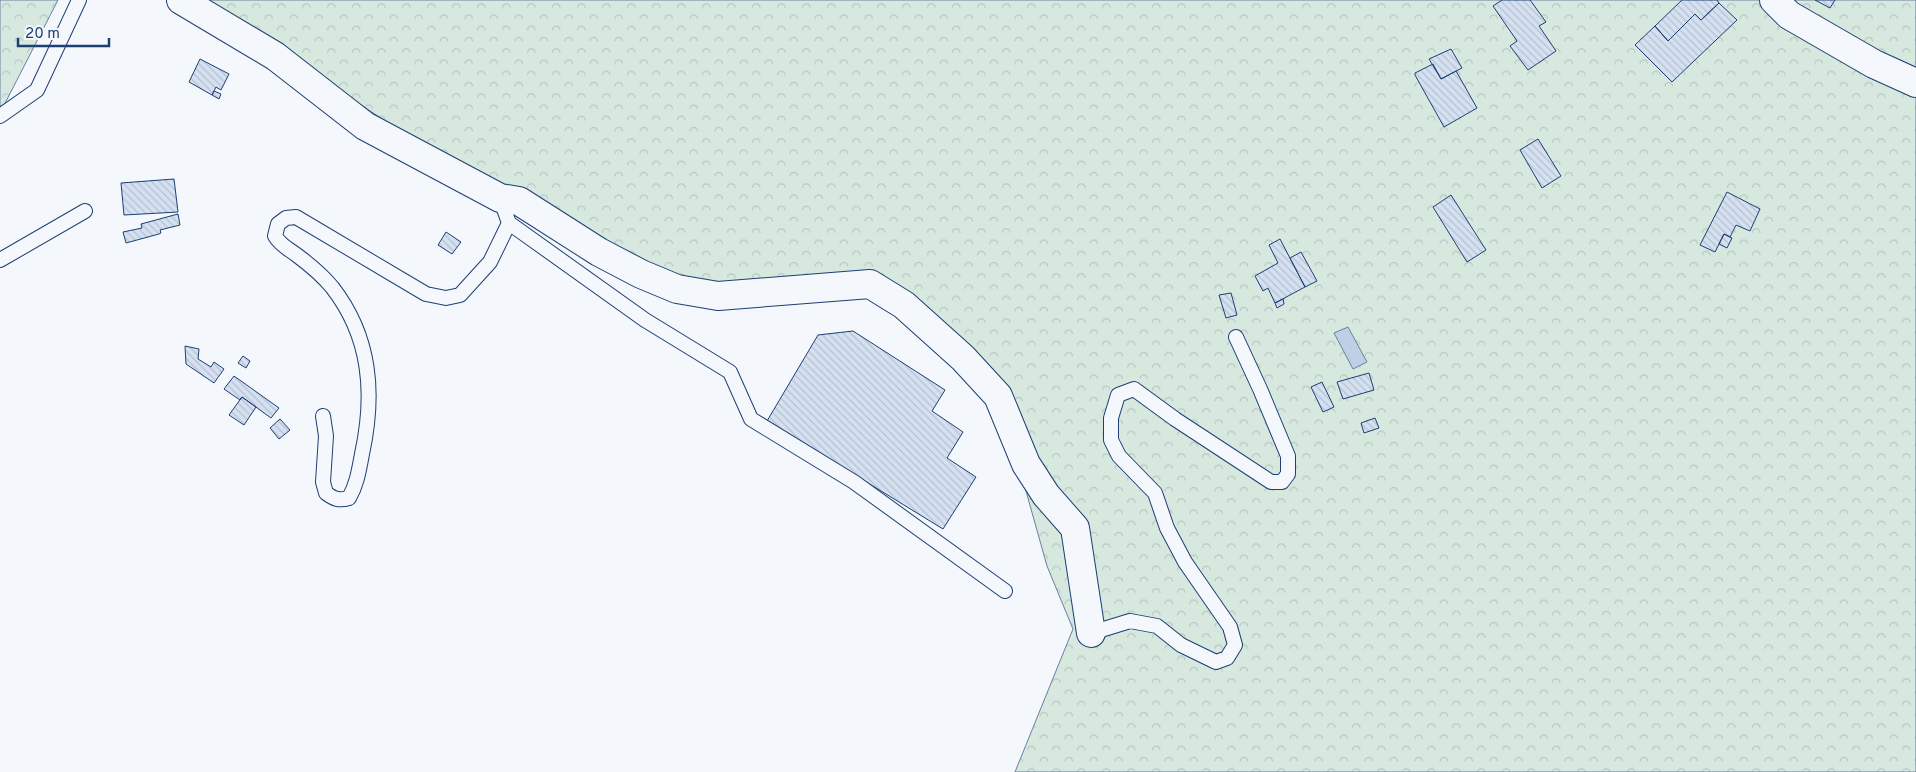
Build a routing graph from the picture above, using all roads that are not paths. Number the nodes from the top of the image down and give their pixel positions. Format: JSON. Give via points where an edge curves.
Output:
{"nodes":[{"id":1,"x":79,"y":0,"type":"edge"},
{"id":2,"x":181,"y":0,"type":"edge"},
{"id":3,"x":1774,"y":0,"type":"edge"},
{"id":4,"x":1916,"y":83,"type":"edge"},
{"id":5,"x":0,"y":116,"type":"edge"},
{"id":6,"x":85,"y":210,"type":"dead end"},
{"id":7,"x":504,"y":210,"type":"junction"},
{"id":8,"x":0,"y":260,"type":"edge"},
{"id":9,"x":1236,"y":337,"type":"dead end"},
{"id":10,"x":323,"y":416,"type":"dead end"},
{"id":11,"x":1005,"y":591,"type":"dead end"},
{"id":12,"x":1091,"y":633,"type":"joint"}],
"edges":[{"from":1,"to":5,"type":"lane","via":[[37,90]]},
{"from":2,"to":7,"type":"street","via":[[275,56],[365,126]]},
{"from":3,"to":4,"type":"street","via":[[1789,15],[1874,64]]},
{"from":6,"to":8,"type":"lane"},
{"from":7,"to":10,"type":"lane","via":[[490,262],[460,295],[446,298],[426,294],[296,217],[286,218],[278,224],[275,236],[280,244],[313,267],[331,286],[347,310],[360,341],[369,381],[368,427],[356,486],[349,498],[335,499],[326,493],[323,482],[326,436]]},
{"from":7,"to":11,"type":"lane","via":[[645,320],[730,372],[751,419],[854,482]]},
{"from":7,"to":12,"type":"street","via":[[519,201],[599,252],[677,290],[718,296],[870,284],[904,305],[963,358],[998,396],[1026,464],[1075,528]]},
{"from":9,"to":12,"type":"lane","via":[[1288,456],[1288,474],[1282,482],[1271,482],[1134,389],[1118,395],[1110,418],[1111,440],[1119,456],[1155,493],[1167,528],[1185,562],[1230,627],[1235,646],[1227,658],[1216,662],[1181,645],[1158,626],[1130,621]]}]}
